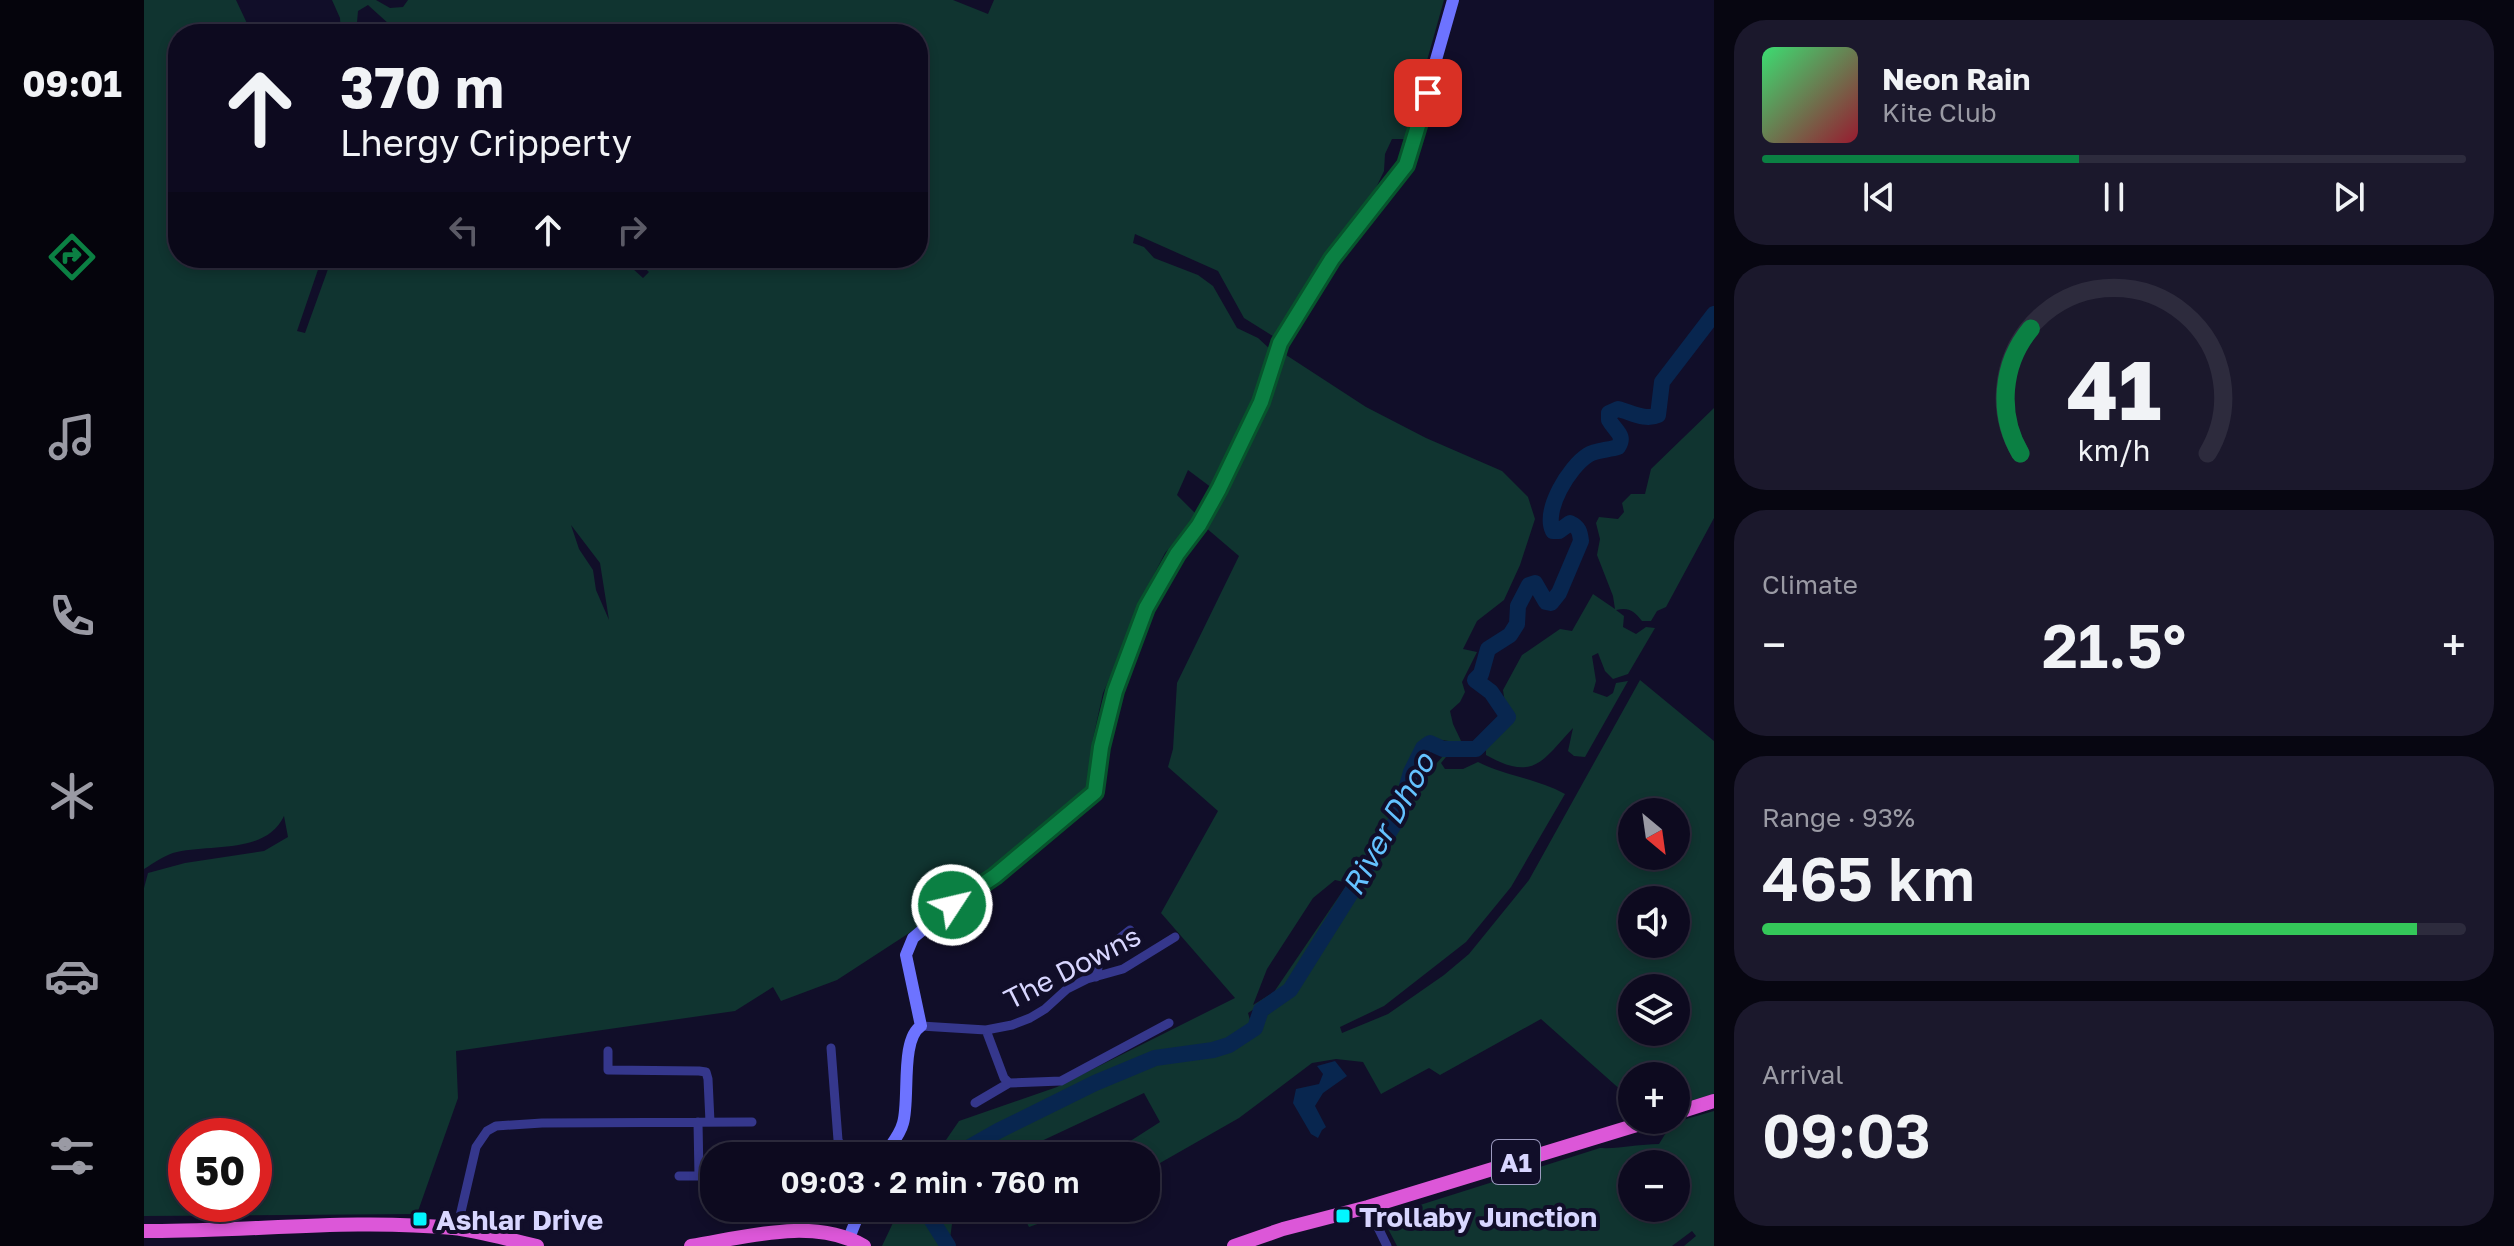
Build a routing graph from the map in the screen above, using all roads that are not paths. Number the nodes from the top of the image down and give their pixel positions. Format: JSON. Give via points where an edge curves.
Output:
{"nodes":[{"id":1,"x":1453,"y":0,"type":"edge"},
{"id":2,"x":1130,"y":930,"type":"dead end"},
{"id":3,"x":1175,"y":937,"type":"dead end"},
{"id":4,"x":1096,"y":977,"type":"junction"},
{"id":5,"x":1169,"y":1023,"type":"dead end"},
{"id":6,"x":921,"y":1026,"type":"junction"},
{"id":7,"x":986,"y":1030,"type":"junction"},
{"id":8,"x":831,"y":1048,"type":"dead end"},
{"id":9,"x":608,"y":1051,"type":"dead end"},
{"id":10,"x":1009,"y":1083,"type":"junction"},
{"id":11,"x":1714,"y":1101,"type":"edge"},
{"id":12,"x":975,"y":1103,"type":"dead end"},
{"id":13,"x":1690,"y":1109,"type":"edge"},
{"id":14,"x":698,"y":1122,"type":"junction"},
{"id":15,"x":710,"y":1122,"type":"junction"},
{"id":16,"x":752,"y":1122,"type":"dead end"},
{"id":17,"x":1618,"y":1131,"type":"edge"},
{"id":18,"x":839,"y":1142,"type":"edge"},
{"id":19,"x":892,"y":1142,"type":"edge"},
{"id":20,"x":679,"y":1176,"type":"dead end"},
{"id":21,"x":699,"y":1176,"type":"joint"},
{"id":22,"x":1368,"y":1207,"type":"junction"},
{"id":23,"x":855,"y":1222,"type":"edge"},
{"id":24,"x":457,"y":1229,"type":"junction"},
{"id":25,"x":144,"y":1231,"type":"edge"},
{"id":26,"x":849,"y":1238,"type":"junction"},
{"id":27,"x":537,"y":1246,"type":"edge"},
{"id":28,"x":691,"y":1246,"type":"edge"},
{"id":29,"x":864,"y":1246,"type":"edge"},
{"id":30,"x":1234,"y":1246,"type":"edge"},
{"id":31,"x":1387,"y":1246,"type":"edge"}],
"edges":[{"from":1,"to":6,"type":"main road","via":[[1406,165],[1332,259],[1280,343],[1261,402],[1219,489],[1146,608],[1115,691],[1095,792],[913,938],[906,955]]},
{"from":2,"to":4,"type":"street","via":[[1101,953]]},
{"from":3,"to":4,"type":"street","name":"The Downs","via":[[1123,969]]},
{"from":4,"to":7,"type":"street","name":"The Downs","via":[[1067,989],[1030,1018]]},
{"from":5,"to":10,"type":"street","via":[[1061,1081]]},
{"from":6,"to":7,"type":"street","name":"The Downs"},
{"from":6,"to":19,"type":"main road","via":[[914,1033],[907,1068],[904,1123]]},
{"from":7,"to":10,"type":"street","name":"The Downs"},
{"from":8,"to":18,"type":"street"},
{"from":9,"to":15,"type":"street","via":[[603,1071],[706,1072]]},
{"from":10,"to":12,"type":"street"},
{"from":11,"to":13,"type":"highway"},
{"from":14,"to":15,"type":"street"},
{"from":14,"to":21,"type":"street"},
{"from":14,"to":24,"type":"street","via":[[496,1126],[476,1147]]},
{"from":15,"to":16,"type":"street"},
{"from":17,"to":22,"type":"highway","number":"A1"},
{"from":20,"to":21,"type":"street"},
{"from":22,"to":30,"type":"highway","number":"A1"},
{"from":22,"to":31,"type":"street"},
{"from":23,"to":26,"type":"main road"},
{"from":24,"to":25,"type":"highway","via":[[387,1224]]},
{"from":24,"to":27,"type":"highway"},
{"from":26,"to":28,"type":"highway","via":[[813,1230]]},
{"from":26,"to":29,"type":"highway"}]}
